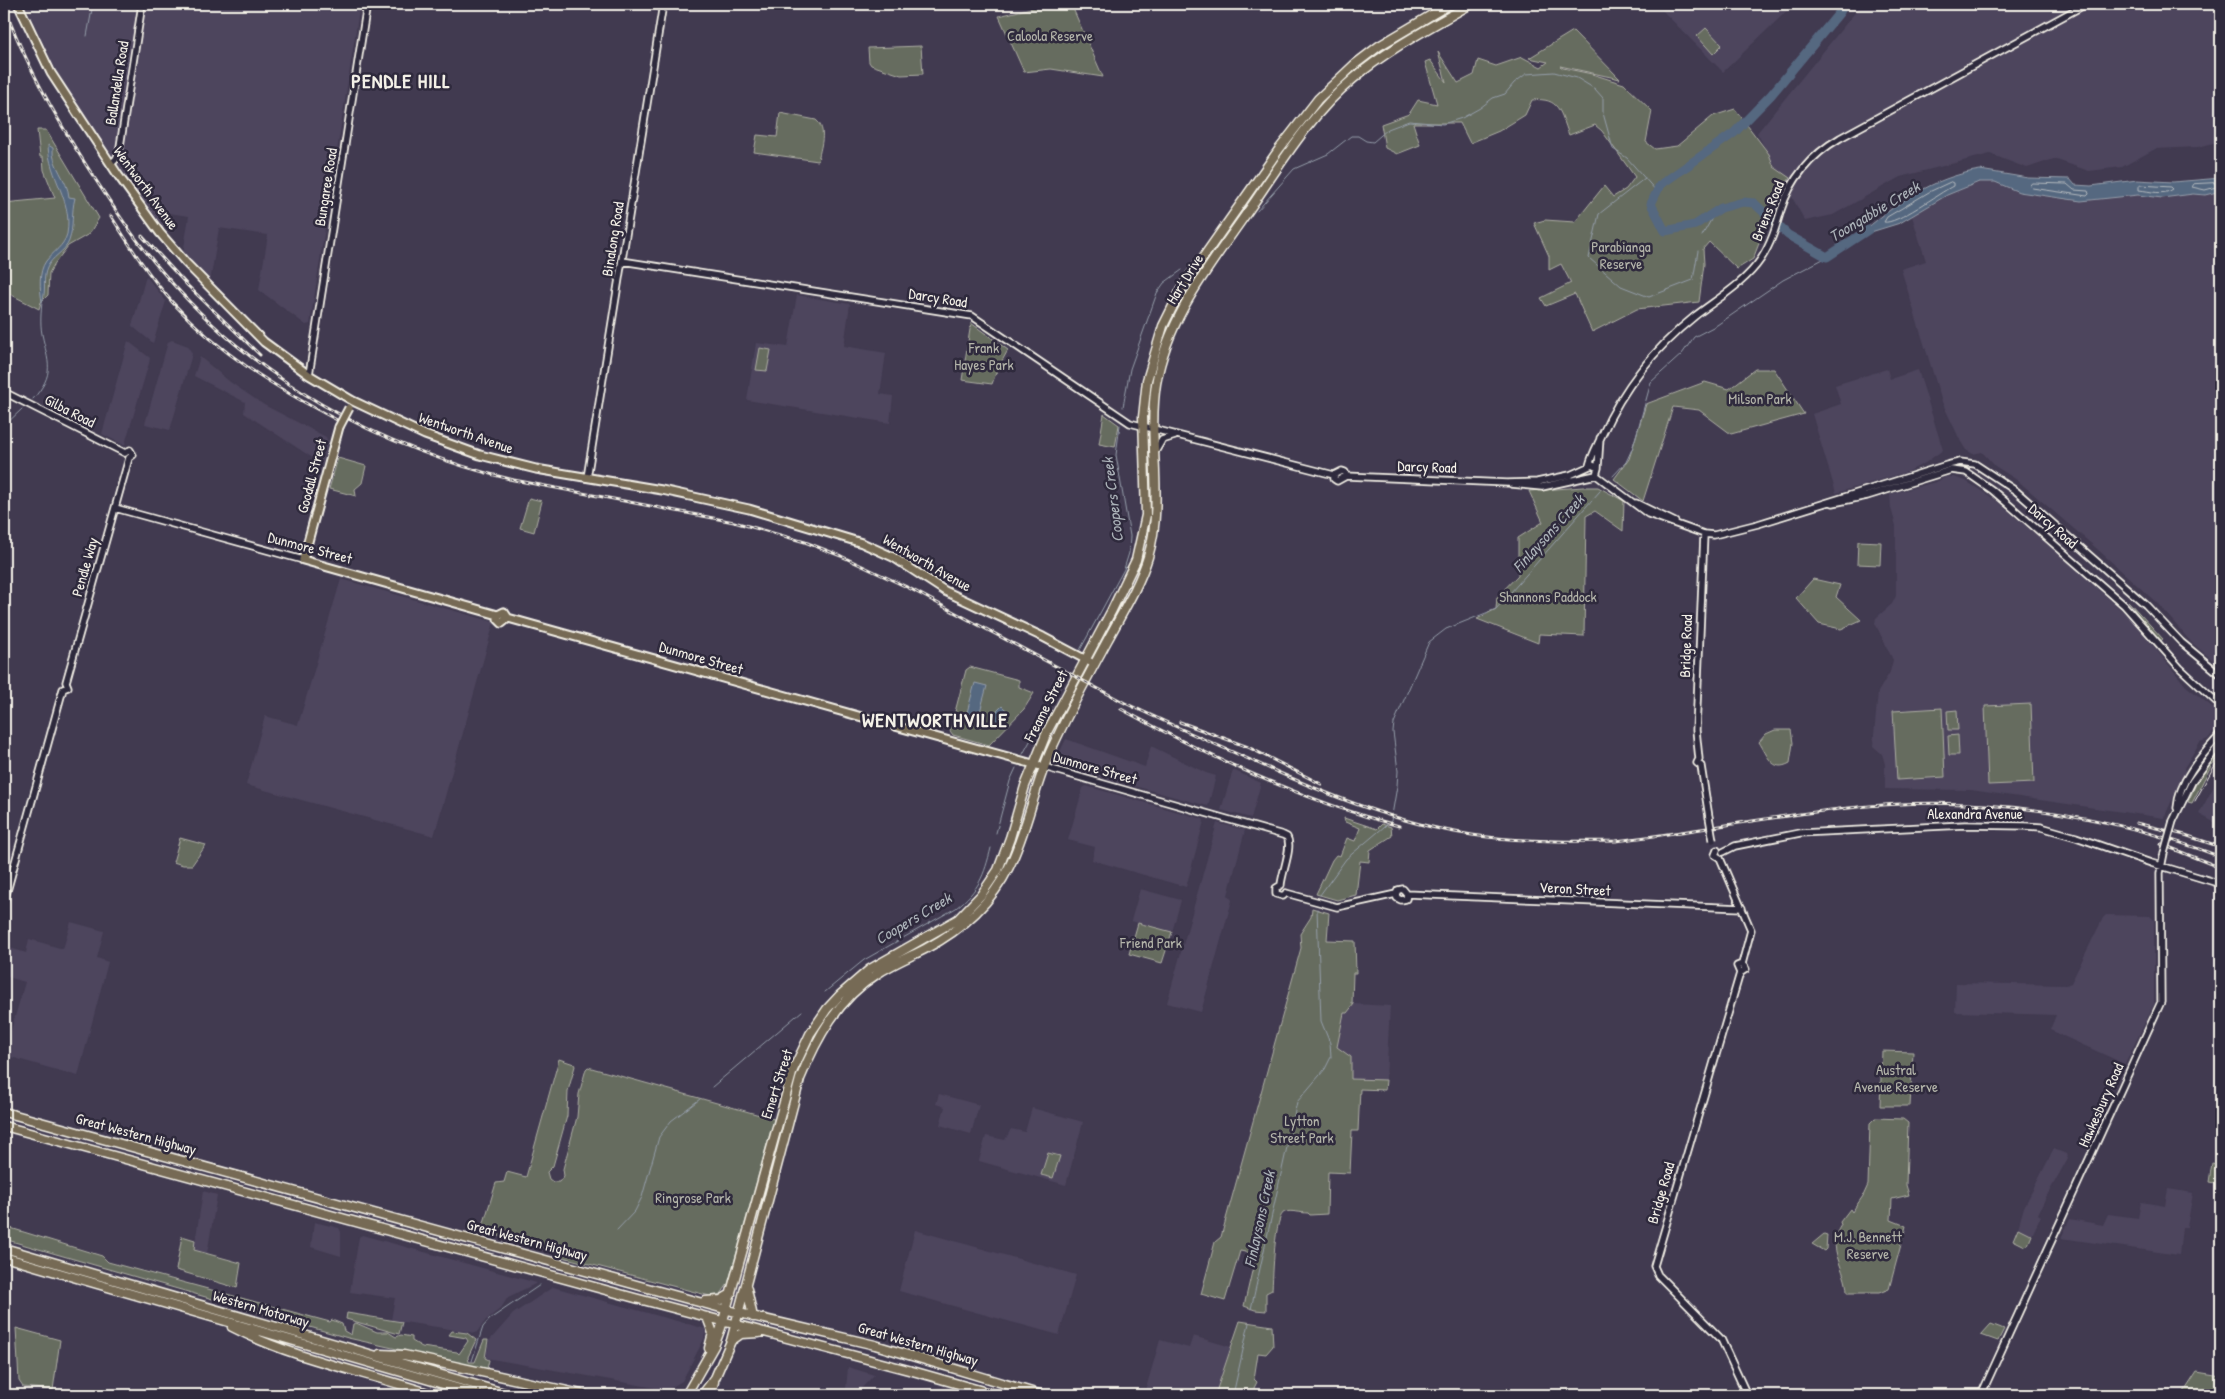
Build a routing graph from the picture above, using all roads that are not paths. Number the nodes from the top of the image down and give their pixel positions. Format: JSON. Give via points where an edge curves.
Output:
{"nodes":[{"id":1,"x":18,"y":4,"type":"edge"},
{"id":2,"x":142,"y":4,"type":"edge"},
{"id":3,"x":367,"y":4,"type":"edge"},
{"id":4,"x":663,"y":4,"type":"edge"},
{"id":5,"x":1450,"y":4,"type":"edge"},
{"id":6,"x":1471,"y":4,"type":"edge"},
{"id":7,"x":2086,"y":4,"type":"edge"},
{"id":8,"x":111,"y":164,"type":"junction"},
{"id":9,"x":622,"y":260,"type":"junction"},
{"id":10,"x":309,"y":375,"type":"junction"},
{"id":11,"x":4,"y":392,"type":"edge"},
{"id":12,"x":353,"y":400,"type":"junction"},
{"id":13,"x":1144,"y":427,"type":"junction"},
{"id":14,"x":1154,"y":430,"type":"junction"},
{"id":15,"x":1180,"y":436,"type":"junction"},
{"id":16,"x":1600,"y":438,"type":"junction"},
{"id":17,"x":1154,"y":453,"type":"junction"},
{"id":18,"x":127,"y":455,"type":"joint"},
{"id":19,"x":1588,"y":467,"type":"junction"},
{"id":20,"x":1595,"y":473,"type":"junction"},
{"id":21,"x":587,"y":478,"type":"junction"},
{"id":22,"x":1507,"y":483,"type":"junction"},
{"id":23,"x":1908,"y":483,"type":"junction"},
{"id":24,"x":1882,"y":485,"type":"junction"},
{"id":25,"x":1825,"y":504,"type":"junction"},
{"id":26,"x":115,"y":508,"type":"junction"},
{"id":27,"x":1704,"y":534,"type":"junction"},
{"id":28,"x":303,"y":560,"type":"junction"},
{"id":29,"x":1085,"y":660,"type":"junction"},
{"id":30,"x":1094,"y":664,"type":"junction"},
{"id":31,"x":2221,"y":675,"type":"edge"},
{"id":32,"x":2221,"y":706,"type":"edge"},
{"id":33,"x":2221,"y":734,"type":"edge"},
{"id":34,"x":2221,"y":743,"type":"edge"},
{"id":35,"x":1033,"y":764,"type":"junction"},
{"id":36,"x":1044,"y":768,"type":"junction"},
{"id":37,"x":2177,"y":810,"type":"junction"},
{"id":38,"x":1720,"y":853,"type":"junction"},
{"id":39,"x":2161,"y":866,"type":"junction"},
{"id":40,"x":2221,"y":884,"type":"edge"},
{"id":41,"x":1281,"y":885,"type":"junction"},
{"id":42,"x":1286,"y":893,"type":"junction"},
{"id":43,"x":4,"y":902,"type":"edge"},
{"id":44,"x":1742,"y":908,"type":"junction"},
{"id":45,"x":4,"y":1112,"type":"edge"},
{"id":46,"x":4,"y":1126,"type":"edge"},
{"id":47,"x":4,"y":1248,"type":"edge"},
{"id":48,"x":4,"y":1257,"type":"edge"},
{"id":49,"x":746,"y":1285,"type":"junction"},
{"id":50,"x":731,"y":1294,"type":"junction"},
{"id":51,"x":688,"y":1299,"type":"junction"},
{"id":52,"x":726,"y":1309,"type":"junction"},
{"id":53,"x":739,"y":1313,"type":"junction"},
{"id":54,"x":707,"y":1317,"type":"junction"},
{"id":55,"x":753,"y":1317,"type":"junction"},
{"id":56,"x":216,"y":1318,"type":"junction"},
{"id":57,"x":723,"y":1321,"type":"junction"},
{"id":58,"x":736,"y":1324,"type":"junction"},
{"id":59,"x":767,"y":1332,"type":"junction"},
{"id":60,"x":731,"y":1341,"type":"junction"},
{"id":61,"x":368,"y":1354,"type":"junction"},
{"id":62,"x":706,"y":1360,"type":"junction"},
{"id":63,"x":353,"y":1371,"type":"junction"},
{"id":64,"x":715,"y":1378,"type":"junction"},
{"id":65,"x":418,"y":1395,"type":"edge"},
{"id":66,"x":434,"y":1395,"type":"edge"},
{"id":67,"x":481,"y":1395,"type":"edge"},
{"id":68,"x":511,"y":1395,"type":"edge"},
{"id":69,"x":586,"y":1395,"type":"edge"},
{"id":70,"x":686,"y":1395,"type":"edge"},
{"id":71,"x":702,"y":1395,"type":"edge"},
{"id":72,"x":710,"y":1395,"type":"edge"},
{"id":73,"x":996,"y":1395,"type":"edge"},
{"id":74,"x":1042,"y":1395,"type":"edge"},
{"id":75,"x":1747,"y":1395,"type":"edge"},
{"id":76,"x":1980,"y":1395,"type":"edge"}],
"edges":[{"from":1,"to":8,"type":"main road","name":"Wentworth Avenue","via":[[51,73]]},
{"from":2,"to":8,"type":"street","name":"Ballandella Road","via":[[118,153]]},
{"from":3,"to":10,"type":"street","name":"Bungaree Road"},
{"from":4,"to":9,"type":"street","name":"Binalong Road"},
{"from":5,"to":13,"type":"highway","name":"Hart Drive","via":[[1390,39],[1354,65],[1318,99],[1284,142],[1183,286],[1167,315],[1150,363],[1144,400]]},
{"from":6,"to":14,"type":"highway","name":"Hart Drive","via":[[1362,71],[1308,127],[1178,316],[1156,383]]},
{"from":7,"to":16,"type":"street","name":"Briens Road","via":[[1817,153],[1792,183],[1761,259],[1747,276],[1664,344],[1630,384]]},
{"from":8,"to":10,"type":"main road","name":"Wentworth Avenue","via":[[160,233],[186,263],[264,342]]},
{"from":9,"to":13,"type":"street","name":"Darcy Road","via":[[972,316],[1119,417]]},
{"from":9,"to":21,"type":"street","name":"Binalong Road"},
{"from":10,"to":12,"type":"main road","name":"Wentworth Avenue"},
{"from":11,"to":18,"type":"street","name":"Gilba Road"},
{"from":12,"to":21,"type":"main road","name":"Wentworth Avenue","via":[[425,435],[480,455]]},
{"from":12,"to":28,"type":"main road","name":"Goodall Street","bridge":true,"via":[[339,427]]},
{"from":13,"to":14,"type":"street","name":"Darcy Road"},
{"from":13,"to":29,"type":"highway","name":"Hart Drive","via":[[1146,514],[1141,544],[1131,574]]},
{"from":14,"to":15,"type":"street","name":"Darcy Road"},
{"from":14,"to":17,"type":"highway","name":"Hart Drive"},
{"from":15,"to":17,"type":"street","via":[[1162,440]]},
{"from":15,"to":22,"type":"street","name":"Darcy Road","via":[[1334,475],[1337,481],[1346,476]]},
{"from":16,"to":19,"type":"street","name":"Briens Road"},
{"from":16,"to":20,"type":"street","name":"Briens Road"},
{"from":17,"to":30,"type":"highway","name":"Hart Drive","via":[[1156,507],[1148,557],[1132,595]]},
{"from":18,"to":26,"type":"street","name":"Pendle Way"},
{"from":19,"to":20,"type":"street","via":[[1587,473]]},
{"from":19,"to":20,"type":"street","via":[[1594,465]]},
{"from":19,"to":22,"type":"street","name":"Darcy Road","via":[[1544,481]]},
{"from":20,"to":22,"type":"street","name":"Darcy Road","via":[[1542,487]]},
{"from":20,"to":27,"type":"street","name":"Darcy Road","via":[[1648,514]]},
{"from":21,"to":29,"type":"main road","name":"Wentworth Avenue","via":[[750,509],[862,543],[893,557],[945,592]]},
{"from":23,"to":24,"type":"street"},
{"from":23,"to":25,"type":"street","name":"Darcy Road"},
{"from":23,"to":32,"type":"street","name":"Darcy Road","via":[[1954,470],[1966,472],[1985,484],[2124,605],[2180,668]]},
{"from":24,"to":25,"type":"street","name":"Darcy Road"},
{"from":24,"to":31,"type":"street","name":"Darcy Road","via":[[1955,462],[1970,463],[1989,472],[2031,503]]},
{"from":25,"to":27,"type":"street","name":"Darcy Road","via":[[1736,531]]},
{"from":26,"to":28,"type":"street","name":"Dunmore Street"},
{"from":26,"to":43,"type":"street","name":"Pendle Way","via":[[66,682],[68,687],[64,689]]},
{"from":27,"to":38,"type":"street","name":"Bridge Road","bridge":true,"via":[[1696,763],[1701,766],[1713,840]]},
{"from":28,"to":35,"type":"main road","name":"Dunmore Street","via":[[498,615],[502,623],[508,618],[887,724],[892,721],[895,726]]},
{"from":29,"to":30,"type":"main road","name":"Wentworth Avenue"},
{"from":29,"to":35,"type":"highway","name":"Freame Street"},
{"from":30,"to":36,"type":"highway","name":"Freame Street"},
{"from":33,"to":37,"type":"street","name":"Hawkesbury Road","via":[[2187,778]]},
{"from":34,"to":37,"type":"street","name":"Hawkesbury Road","via":[[2192,782]]},
{"from":35,"to":36,"type":"main road","name":"Dunmore Street"},
{"from":35,"to":50,"type":"highway","name":"Emert Street","via":[[1003,860],[991,883],[945,928],[885,960],[855,981],[827,1009],[810,1034],[794,1070]]},
{"from":36,"to":41,"type":"street","name":"Dunmore Street","via":[[1287,837],[1290,844]]},
{"from":36,"to":49,"type":"highway","name":"Emert Street","via":[[1009,868],[988,900],[950,935],[863,984],[837,1010],[818,1037],[800,1080]]},
{"from":37,"to":39,"type":"street","name":"Hawkesbury Road","bridge":true},
{"from":38,"to":39,"type":"street","name":"Alexandra Avenue","via":[[1735,846],[1800,833],[1936,826],[2025,826],[2056,830]]},
{"from":38,"to":44,"type":"street"},
{"from":39,"to":40,"type":"street","name":"Alexandra Avenue"},
{"from":39,"to":76,"type":"street","name":"Hawkesbury Road","via":[[2161,1002]]},
{"from":41,"to":42,"type":"street","via":[[1286,888]]},
{"from":41,"to":42,"type":"street","via":[[1276,888],[1276,893],[1280,896]]},
{"from":42,"to":44,"type":"street","name":"Veron Street","via":[[1337,907],[1396,894],[1403,889],[1408,894]]},
{"from":44,"to":75,"type":"street","name":"Bridge Road","via":[[1751,930],[1742,964],[1737,966],[1740,973],[1654,1266],[1658,1275],[1721,1339]]},
{"from":45,"to":51,"type":"highway","name":"Great Western Highway"},
{"from":46,"to":54,"type":"highway","name":"Great Western Highway"},
{"from":47,"to":61,"type":"highway","name":"Western Motorway"},
{"from":48,"to":56,"type":"highway","name":"Western Motorway"},
{"from":49,"to":53,"type":"highway","name":"Emert Street"},
{"from":49,"to":55,"type":"highway"},
{"from":50,"to":51,"type":"highway","via":[[721,1300]]},
{"from":50,"to":52,"type":"highway","name":"Emert Street"},
{"from":51,"to":52,"type":"highway","name":"Great Western Highway"},
{"from":52,"to":53,"type":"highway","name":"Great Western Highway"},
{"from":52,"to":57,"type":"highway","name":"Emert Street"},
{"from":53,"to":55,"type":"highway","name":"Great Western Highway"},
{"from":53,"to":58,"type":"highway","name":"Emert Street"},
{"from":54,"to":57,"type":"highway","name":"Great Western Highway"},
{"from":54,"to":62,"type":"highway","via":[[713,1333]]},
{"from":55,"to":74,"type":"highway","name":"Great Western Highway","via":[[875,1345]]},
{"from":56,"to":63,"type":"highway","via":[[254,1338]]},
{"from":56,"to":67,"type":"highway","name":"Western Motorway"},
{"from":57,"to":58,"type":"highway","name":"Great Western Highway"},
{"from":57,"to":62,"type":"highway","name":"Emert Street"},
{"from":58,"to":59,"type":"highway","name":"Great Western Highway"},
{"from":58,"to":60,"type":"highway","name":"Emert Street"},
{"from":59,"to":60,"type":"highway","via":[[740,1334]]},
{"from":59,"to":73,"type":"highway","name":"Great Western Highway"},
{"from":60,"to":64,"type":"highway","name":"Emert Street"},
{"from":61,"to":68,"type":"highway","name":"Western Motorway"},
{"from":61,"to":69,"type":"highway","via":[[404,1355]]},
{"from":62,"to":70,"type":"highway"},
{"from":63,"to":65,"type":"highway"},
{"from":63,"to":66,"type":"highway"},
{"from":64,"to":71,"type":"highway"},
{"from":64,"to":72,"type":"highway"}]}
